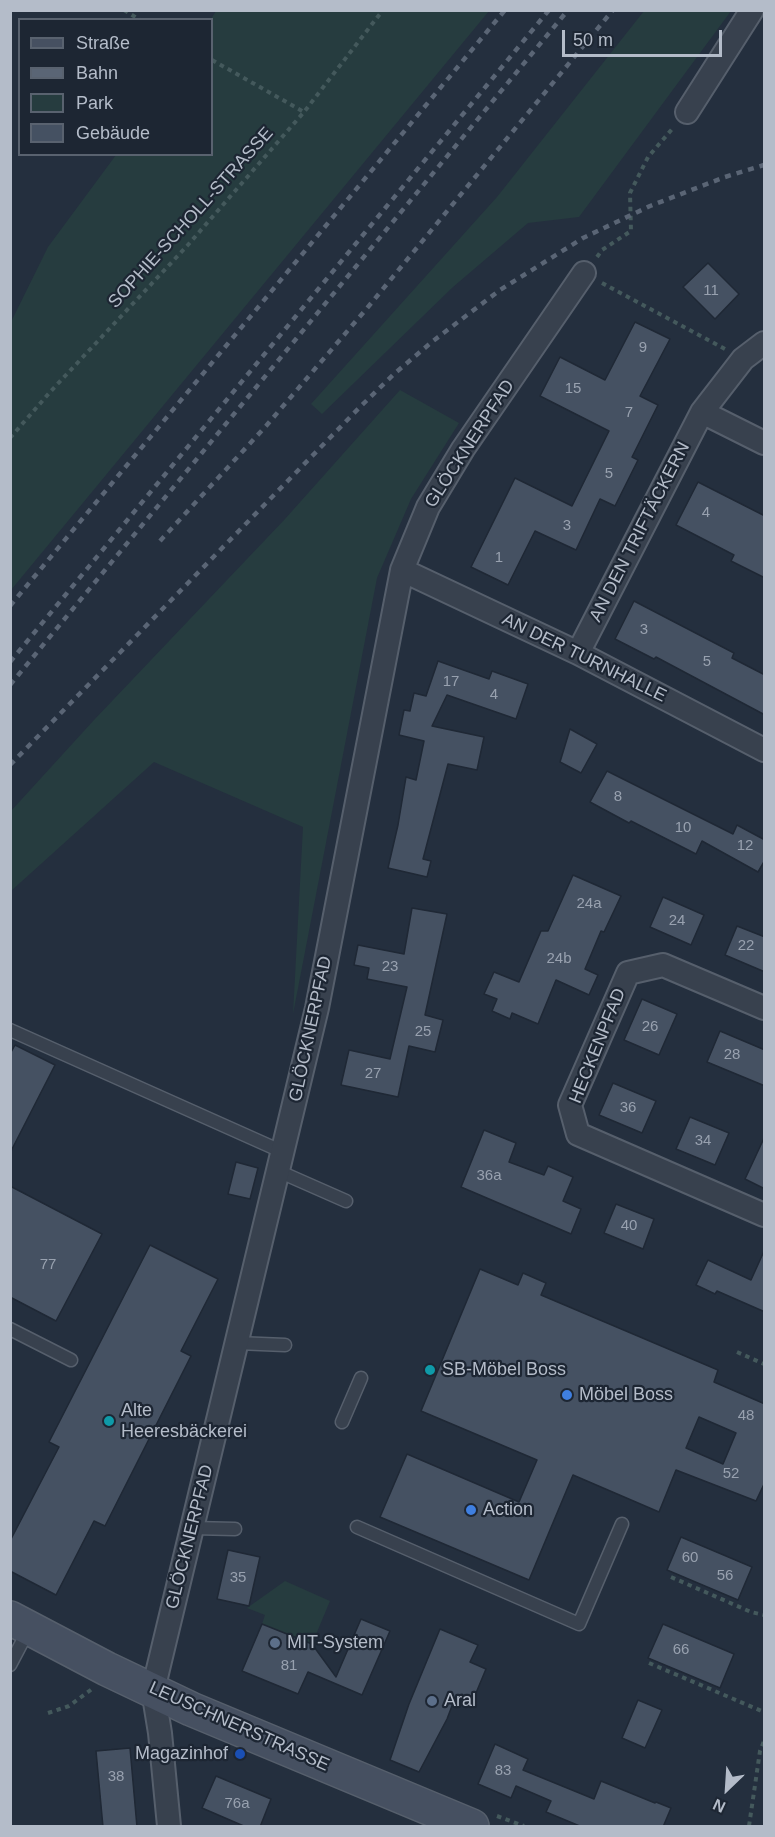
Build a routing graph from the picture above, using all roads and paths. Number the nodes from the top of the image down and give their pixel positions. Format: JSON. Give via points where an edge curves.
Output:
{"nodes":[{"id":1,"x":124,"y":10,"type":"edge"},
{"id":2,"x":383,"y":10,"type":"edge"},
{"id":3,"x":752,"y":10,"type":"edge"},
{"id":4,"x":137,"y":18,"type":"edge"},
{"id":5,"x":213,"y":61,"type":"edge"},
{"id":6,"x":304,"y":112,"type":"junction"},
{"id":7,"x":687,"y":112,"type":"joint"},
{"id":8,"x":584,"y":273,"type":"junction"},
{"id":9,"x":765,"y":343,"type":"edge"},
{"id":10,"x":743,"y":359,"type":"junction"},
{"id":11,"x":702,"y":412,"type":"junction"},
{"id":12,"x":10,"y":438,"type":"edge"},
{"id":13,"x":765,"y":443,"type":"edge"},
{"id":14,"x":402,"y":570,"type":"junction"},
{"id":15,"x":578,"y":653,"type":"junction"},
{"id":16,"x":765,"y":750,"type":"edge"},
{"id":17,"x":765,"y":1008,"type":"edge"},
{"id":18,"x":10,"y":1030,"type":"edge"},
{"id":19,"x":281,"y":1161,"type":"junction"},
{"id":20,"x":346,"y":1200,"type":"dead end"},
{"id":21,"x":765,"y":1215,"type":"edge"},
{"id":22,"x":10,"y":1329,"type":"edge"},
{"id":23,"x":237,"y":1343,"type":"junction"},
{"id":24,"x":285,"y":1345,"type":"dead end"},
{"id":25,"x":737,"y":1352,"type":"dead end"},
{"id":26,"x":70,"y":1360,"type":"dead end"},
{"id":27,"x":765,"y":1364,"type":"edge"},
{"id":28,"x":361,"y":1378,"type":"dead end"},
{"id":29,"x":342,"y":1422,"type":"dead end"},
{"id":30,"x":622,"y":1524,"type":"dead end"},
{"id":31,"x":357,"y":1527,"type":"dead end"},
{"id":32,"x":192,"y":1528,"type":"junction"},
{"id":33,"x":235,"y":1529,"type":"dead end"},
{"id":34,"x":671,"y":1576,"type":"dead end"},
{"id":35,"x":765,"y":1614,"type":"edge"},
{"id":36,"x":20,"y":1623,"type":"edge"},
{"id":37,"x":649,"y":1663,"type":"dead end"},
{"id":38,"x":10,"y":1665,"type":"edge"},
{"id":39,"x":99,"y":1684,"type":"dead end"},
{"id":40,"x":153,"y":1690,"type":"junction"},
{"id":41,"x":765,"y":1712,"type":"edge"},
{"id":42,"x":48,"y":1713,"type":"dead end"},
{"id":43,"x":765,"y":1741,"type":"edge"},
{"id":44,"x":169,"y":1827,"type":"edge"},
{"id":45,"x":472,"y":1827,"type":"edge"},
{"id":46,"x":749,"y":1827,"type":"edge"}],
"edges":[{"from":1,"to":4,"type":"path"},
{"from":2,"to":6,"type":"path","name":"SOPHIE-SCHOLL-STRASSE"},
{"from":3,"to":7,"type":"street"},
{"from":5,"to":6,"type":"path"},
{"from":6,"to":12,"type":"path","name":"SOPHIE-SCHOLL-STRASSE"},
{"from":7,"to":8,"type":"path","via":[[648,157],[630,193],[631,231],[602,250]]},
{"from":8,"to":10,"type":"path"},
{"from":8,"to":14,"type":"street","name":"GLÖCKNERPFAD","via":[[463,449],[428,507]]},
{"from":9,"to":10,"type":"street","name":"AN DEN TRIFTÄCKERN"},
{"from":10,"to":11,"type":"street","name":"AN DEN TRIFTÄCKERN"},
{"from":11,"to":13,"type":"street"},
{"from":11,"to":15,"type":"street","name":"AN DEN TRIFTÄCKERN"},
{"from":14,"to":15,"type":"street","name":"AN DER TURNHALLE"},
{"from":14,"to":19,"type":"street","name":"GLÖCKNERPFAD","via":[[317,1008]]},
{"from":15,"to":16,"type":"street","name":"AN DER TURNHALLE"},
{"from":17,"to":21,"type":"street","name":"HECKENPFAD","via":[[663,965],[628,973],[570,1105],[578,1134]]},
{"from":18,"to":19,"type":"lane"},
{"from":19,"to":20,"type":"lane"},
{"from":19,"to":23,"type":"street","name":"GLÖCKNERPFAD"},
{"from":22,"to":26,"type":"lane"},
{"from":23,"to":24,"type":"lane"},
{"from":23,"to":32,"type":"street","name":"GLÖCKNERPFAD"},
{"from":25,"to":27,"type":"path"},
{"from":28,"to":29,"type":"lane"},
{"from":30,"to":31,"type":"lane","via":[[579,1624]]},
{"from":32,"to":33,"type":"lane"},
{"from":32,"to":40,"type":"street","name":"GLÖCKNERPFAD"},
{"from":34,"to":35,"type":"path","via":[[751,1612]]},
{"from":36,"to":38,"type":"lane"},
{"from":36,"to":40,"type":"main road","name":"LEUSCHNERSTRASSE"},
{"from":37,"to":41,"type":"path"},
{"from":39,"to":42,"type":"path","via":[[69,1706]]},
{"from":40,"to":44,"type":"street","name":"GLÖCKNERPFAD"},
{"from":40,"to":45,"type":"main road","name":"LEUSCHNERSTRASSE"},
{"from":43,"to":46,"type":"path","via":[[760,1751]]}]}
